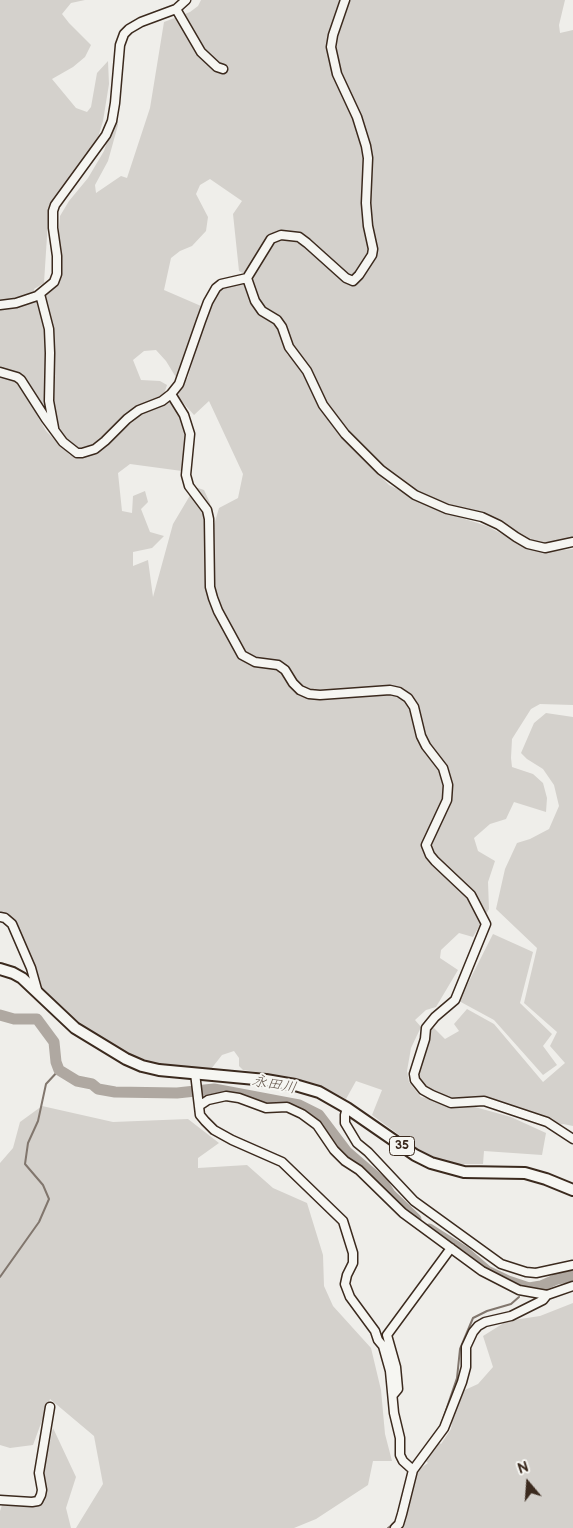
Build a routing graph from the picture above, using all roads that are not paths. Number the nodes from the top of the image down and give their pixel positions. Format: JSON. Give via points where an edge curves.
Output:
{"nodes":[{"id":1,"x":186,"y":0,"type":"edge"},
{"id":2,"x":345,"y":0,"type":"edge"},
{"id":3,"x":176,"y":9,"type":"junction"},
{"id":4,"x":223,"y":69,"type":"dead end"},
{"id":5,"x":247,"y":278,"type":"junction"},
{"id":6,"x":40,"y":294,"type":"junction"},
{"id":7,"x":0,"y":305,"type":"edge"},
{"id":8,"x":0,"y":372,"type":"edge"},
{"id":9,"x":171,"y":394,"type":"junction"},
{"id":10,"x":54,"y":428,"type":"junction"},
{"id":11,"x":573,"y":542,"type":"edge"},
{"id":12,"x":0,"y":917,"type":"edge"},
{"id":13,"x":0,"y":969,"type":"edge"},
{"id":14,"x":39,"y":994,"type":"junction"},
{"id":15,"x":196,"y":1077,"type":"junction"},
{"id":16,"x":198,"y":1103,"type":"junction"},
{"id":17,"x":347,"y":1108,"type":"junction"},
{"id":18,"x":573,"y":1139,"type":"edge"},
{"id":19,"x":573,"y":1190,"type":"edge"},
{"id":20,"x":451,"y":1248,"type":"junction"},
{"id":21,"x":573,"y":1266,"type":"edge"},
{"id":22,"x":573,"y":1286,"type":"edge"},
{"id":23,"x":547,"y":1295,"type":"junction"},
{"id":24,"x":393,"y":1395,"type":"junction"},
{"id":25,"x":50,"y":1407,"type":"dead end"},
{"id":26,"x":413,"y":1470,"type":"junction"},
{"id":27,"x":0,"y":1500,"type":"edge"},
{"id":28,"x":395,"y":1528,"type":"edge"}],
"edges":[{"from":1,"to":3,"type":"street"},
{"from":2,"to":5,"type":"street","via":[[333,35],[332,60],[366,146],[367,211],[372,255],[353,281],[307,243],[281,234],[271,239]]},
{"from":3,"to":4,"type":"street","via":[[201,52]]},
{"from":3,"to":6,"type":"street","via":[[141,22],[124,34],[112,121],[106,135],[55,205],[53,228],[57,274],[54,282]]},
{"from":5,"to":9,"type":"street","via":[[216,288],[179,384]]},
{"from":5,"to":11,"type":"street","via":[[262,312],[282,326],[289,347],[307,370],[323,405],[345,434],[381,470],[415,495],[447,509],[482,517],[528,544],[545,548]]},
{"from":6,"to":7,"type":"street"},
{"from":6,"to":10,"type":"street","via":[[49,329],[49,401]]},
{"from":8,"to":10,"type":"street","via":[[21,380]]},
{"from":9,"to":10,"type":"street","via":[[139,410],[95,449],[82,453],[77,453],[63,442]]},
{"from":9,"to":18,"type":"street","via":[[184,415],[190,434],[186,475],[189,486],[207,510],[209,519],[213,598],[242,655],[255,662],[278,665],[300,690],[309,694],[399,692],[414,707],[426,746],[443,768],[448,785],[447,800],[426,846],[435,861],[471,895],[486,924],[455,1000],[426,1028],[415,1080],[432,1096],[451,1103],[484,1101],[547,1122]]},
{"from":12,"to":14,"type":"street","via":[[12,924]]},
{"from":13,"to":14,"type":"main road","number":"35","via":[[22,978]]},
{"from":14,"to":15,"type":"main road","number":"35","via":[[69,1024],[126,1059],[142,1066]]},
{"from":15,"to":16,"type":"street"},
{"from":15,"to":17,"type":"main road","number":"35","via":[[240,1076],[295,1085],[319,1092]]},
{"from":16,"to":20,"type":"street","via":[[226,1096],[266,1108],[287,1107],[302,1114],[317,1125],[345,1161],[359,1170],[403,1213]]},
{"from":16,"to":24,"type":"street","via":[[200,1115],[214,1130],[282,1162],[343,1221],[353,1253],[345,1284],[350,1297],[383,1346]]},
{"from":17,"to":19,"type":"main road","number":"35","via":[[415,1155],[431,1162],[464,1172],[525,1174]]},
{"from":17,"to":21,"type":"street","via":[[345,1122],[357,1144],[414,1201],[501,1264],[536,1273]]},
{"from":20,"to":23,"type":"street","via":[[500,1281],[519,1290]]},
{"from":20,"to":24,"type":"street","via":[[387,1336],[396,1368],[398,1389]]},
{"from":22,"to":23,"type":"street"},
{"from":23,"to":26,"type":"street","via":[[511,1316],[485,1322],[473,1332],[466,1347],[464,1376],[444,1428]]},
{"from":24,"to":26,"type":"street","via":[[400,1455]]},
{"from":25,"to":27,"type":"street","via":[[39,1473],[42,1490],[38,1501]]},
{"from":26,"to":28,"type":"street","via":[[399,1524]]}]}
